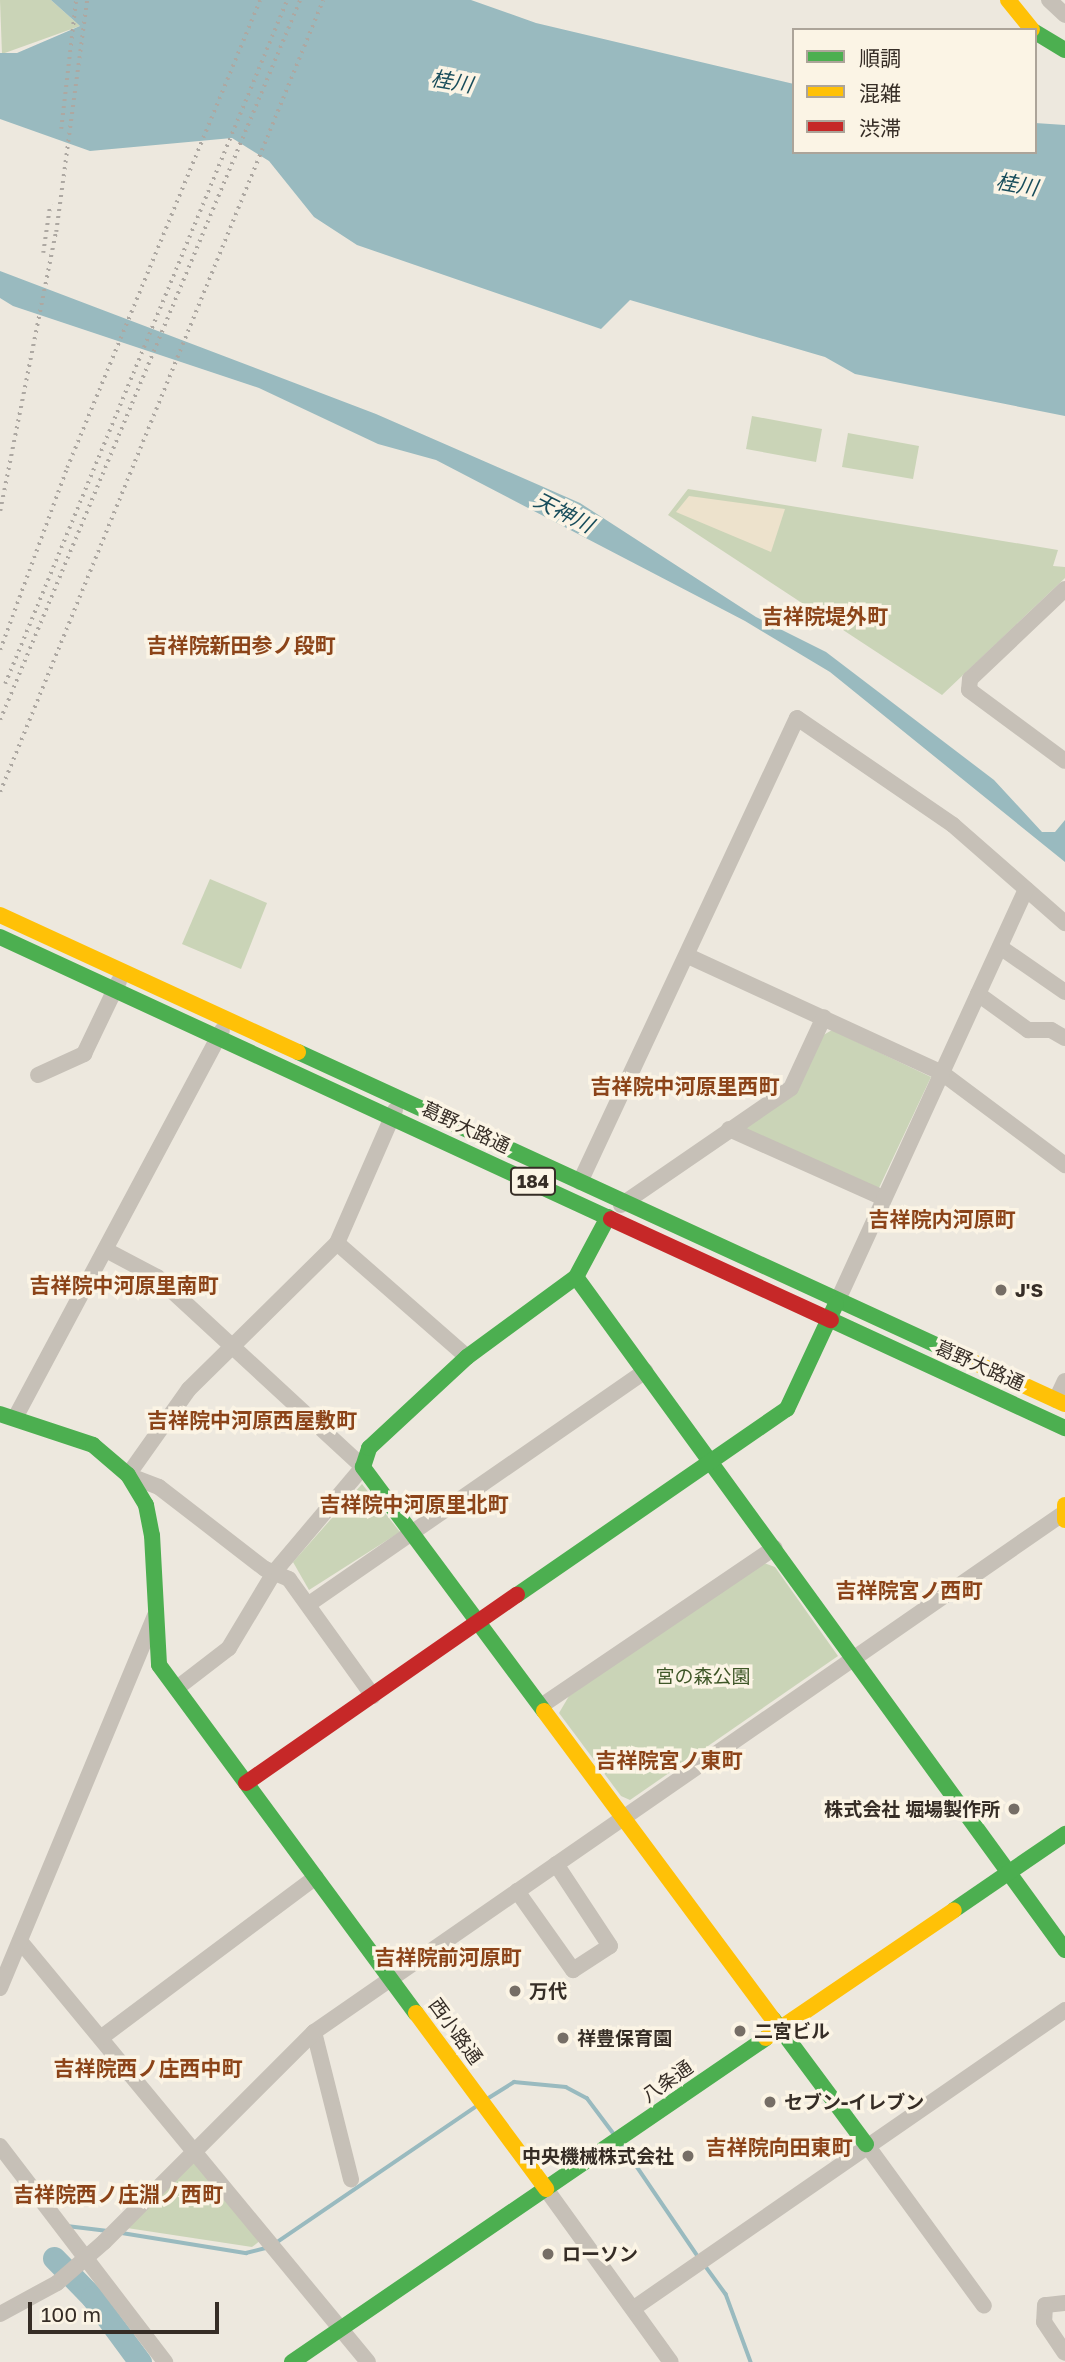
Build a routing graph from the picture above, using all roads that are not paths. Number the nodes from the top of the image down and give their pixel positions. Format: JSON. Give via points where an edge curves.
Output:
{"nodes":[{"id":1,"x":1008,"y":0,"type":"edge"},
{"id":2,"x":1049,"y":0,"type":"edge"},
{"id":3,"x":1065,"y":15,"type":"edge"},
{"id":4,"x":1031,"y":28,"type":"edge"},
{"id":5,"x":1037,"y":33,"type":"edge"},
{"id":6,"x":1065,"y":50,"type":"edge"},
{"id":7,"x":1065,"y":589,"type":"edge"},
{"id":8,"x":1065,"y":761,"type":"edge"},
{"id":9,"x":1026,"y":890,"type":"junction"},
{"id":10,"x":0,"y":915,"type":"edge"},
{"id":11,"x":1065,"y":922,"type":"edge"},
{"id":12,"x":0,"y":937,"type":"edge"},
{"id":13,"x":1000,"y":947,"type":"junction"},
{"id":14,"x":688,"y":956,"type":"junction"},
{"id":15,"x":120,"y":979,"type":"junction"},
{"id":16,"x":1065,"y":992,"type":"edge"},
{"id":17,"x":978,"y":995,"type":"junction"},
{"id":18,"x":824,"y":1017,"type":"junction"},
{"id":19,"x":227,"y":1019,"type":"junction"},
{"id":20,"x":219,"y":1037,"type":"junction"},
{"id":21,"x":1065,"y":1038,"type":"edge"},
{"id":22,"x":317,"y":1059,"type":"junction"},
{"id":23,"x":942,"y":1073,"type":"junction"},
{"id":24,"x":38,"y":1075,"type":"dead end"},
{"id":25,"x":309,"y":1077,"type":"junction"},
{"id":26,"x":400,"y":1099,"type":"junction"},
{"id":27,"x":392,"y":1116,"type":"junction"},
{"id":28,"x":729,"y":1129,"type":"junction"},
{"id":29,"x":486,"y":1139,"type":"junction"},
{"id":30,"x":479,"y":1156,"type":"junction"},
{"id":31,"x":1065,"y":1165,"type":"edge"},
{"id":32,"x":580,"y":1182,"type":"junction"},
{"id":33,"x":883,"y":1198,"type":"junction"},
{"id":34,"x":622,"y":1204,"type":"junction"},
{"id":35,"x":608,"y":1216,"type":"junction"},
{"id":36,"x":337,"y":1243,"type":"junction"},
{"id":37,"x":106,"y":1250,"type":"junction"},
{"id":38,"x":723,"y":1260,"type":"junction"},
{"id":39,"x":576,"y":1277,"type":"junction"},
{"id":40,"x":836,"y":1302,"type":"junction"},
{"id":41,"x":828,"y":1321,"type":"junction"},
{"id":42,"x":235,"y":1347,"type":"junction"},
{"id":43,"x":940,"y":1349,"type":"junction"},
{"id":44,"x":467,"y":1357,"type":"junction"},
{"id":45,"x":932,"y":1367,"type":"junction"},
{"id":46,"x":645,"y":1371,"type":"junction"},
{"id":47,"x":1065,"y":1381,"type":"edge"},
{"id":48,"x":1060,"y":1402,"type":"edge"},
{"id":49,"x":7,"y":1416,"type":"edge"},
{"id":50,"x":1046,"y":1419,"type":"junction"},
{"id":51,"x":1065,"y":1428,"type":"edge"},
{"id":52,"x":712,"y":1461,"type":"junction"},
{"id":53,"x":363,"y":1467,"type":"junction"},
{"id":54,"x":128,"y":1475,"type":"junction"},
{"id":55,"x":1064,"y":1513,"type":"edge"},
{"id":56,"x":413,"y":1531,"type":"junction"},
{"id":57,"x":774,"y":1548,"type":"junction"},
{"id":58,"x":275,"y":1571,"type":"junction"},
{"id":59,"x":309,"y":1604,"type":"junction"},
{"id":60,"x":155,"y":1616,"type":"junction"},
{"id":61,"x":479,"y":1623,"type":"junction"},
{"id":62,"x":855,"y":1657,"type":"junction"},
{"id":63,"x":177,"y":1688,"type":"junction"},
{"id":64,"x":373,"y":1696,"type":"junction"},
{"id":65,"x":541,"y":1706,"type":"junction"},
{"id":66,"x":246,"y":1783,"type":"junction"},
{"id":67,"x":622,"y":1818,"type":"junction"},
{"id":68,"x":1065,"y":1834,"type":"edge"},
{"id":69,"x":556,"y":1864,"type":"junction"},
{"id":70,"x":1009,"y":1872,"type":"junction"},
{"id":71,"x":316,"y":1877,"type":"junction"},
{"id":72,"x":517,"y":1891,"type":"junction"},
{"id":73,"x":20,"y":1941,"type":"junction"},
{"id":74,"x":1065,"y":1950,"type":"edge"},
{"id":75,"x":393,"y":1979,"type":"junction"},
{"id":76,"x":0,"y":1988,"type":"edge"},
{"id":77,"x":1065,"y":2010,"type":"edge"},
{"id":78,"x":782,"y":2028,"type":"junction"},
{"id":79,"x":313,"y":2032,"type":"junction"},
{"id":80,"x":102,"y":2037,"type":"junction"},
{"id":81,"x":866,"y":2144,"type":"junction"},
{"id":82,"x":0,"y":2146,"type":"edge"},
{"id":83,"x":194,"y":2152,"type":"junction"},
{"id":84,"x":351,"y":2179,"type":"dead end"},
{"id":85,"x":546,"y":2189,"type":"junction"},
{"id":86,"x":83,"y":2260,"type":"junction"},
{"id":87,"x":1065,"y":2303,"type":"edge"},
{"id":88,"x":984,"y":2306,"type":"dead end"},
{"id":89,"x":634,"y":2308,"type":"junction"},
{"id":90,"x":0,"y":2314,"type":"edge"},
{"id":91,"x":341,"y":2329,"type":"junction"},
{"id":92,"x":1065,"y":2353,"type":"edge"},
{"id":93,"x":164,"y":2362,"type":"edge"},
{"id":94,"x":292,"y":2362,"type":"edge"},
{"id":95,"x":368,"y":2362,"type":"edge"},
{"id":96,"x":671,"y":2362,"type":"edge"}],
"edges":[{"from":1,"to":4,"type":"street"},
{"from":2,"to":3,"type":"street"},
{"from":5,"to":6,"type":"street"},
{"from":7,"to":8,"type":"street","via":[[970,679],[969,690]]},
{"from":9,"to":11,"type":"street"},
{"from":9,"to":13,"type":"street"},
{"from":9,"to":14,"type":"street","via":[[953,825],[797,718]]},
{"from":10,"to":15,"type":"street","name":"葛野大路通","number":"184"},
{"from":12,"to":15,"type":"street","name":"葛野大路通","number":"184"},
{"from":13,"to":16,"type":"street"},
{"from":13,"to":17,"type":"street"},
{"from":14,"to":18,"type":"street"},
{"from":14,"to":32,"type":"street"},
{"from":15,"to":19,"type":"street","name":"葛野大路通","number":"184"},
{"from":15,"to":20,"type":"street","name":"葛野大路通","number":"184"},
{"from":15,"to":24,"type":"street","via":[[83,1054]]},
{"from":17,"to":21,"type":"street","via":[[1028,1030],[1052,1030]]},
{"from":17,"to":23,"type":"street"},
{"from":18,"to":23,"type":"street"},
{"from":18,"to":28,"type":"street","via":[[791,1088]]},
{"from":19,"to":20,"type":"street"},
{"from":19,"to":22,"type":"street","name":"葛野大路通","number":"184"},
{"from":20,"to":25,"type":"street","name":"葛野大路通","number":"184"},
{"from":20,"to":37,"type":"street"},
{"from":22,"to":25,"type":"street"},
{"from":22,"to":26,"type":"street","name":"葛野大路通","number":"184"},
{"from":23,"to":31,"type":"street"},
{"from":23,"to":33,"type":"street"},
{"from":25,"to":27,"type":"street","name":"葛野大路通","number":"184"},
{"from":26,"to":27,"type":"street"},
{"from":26,"to":29,"type":"street","name":"葛野大路通","number":"184"},
{"from":27,"to":30,"type":"street","name":"葛野大路通","number":"184"},
{"from":27,"to":36,"type":"street"},
{"from":28,"to":33,"type":"street"},
{"from":28,"to":34,"type":"street"},
{"from":29,"to":30,"type":"street"},
{"from":29,"to":32,"type":"street","name":"葛野大路通","number":"184"},
{"from":30,"to":35,"type":"street","name":"葛野大路通","number":"184"},
{"from":32,"to":34,"type":"street","name":"葛野大路通","number":"184"},
{"from":33,"to":40,"type":"street"},
{"from":34,"to":35,"type":"street"},
{"from":34,"to":38,"type":"street","name":"葛野大路通","number":"184"},
{"from":35,"to":38,"type":"street","name":"葛野大路通","number":"184"},
{"from":35,"to":39,"type":"street"},
{"from":36,"to":42,"type":"street"},
{"from":36,"to":44,"type":"street"},
{"from":37,"to":42,"type":"street","via":[[157,1277]]},
{"from":37,"to":49,"type":"street"},
{"from":38,"to":40,"type":"street","name":"葛野大路通","number":"184"},
{"from":38,"to":41,"type":"street","name":"葛野大路通","number":"184"},
{"from":39,"to":44,"type":"street"},
{"from":39,"to":46,"type":"street"},
{"from":40,"to":41,"type":"street"},
{"from":40,"to":43,"type":"street","name":"葛野大路通","number":"184"},
{"from":41,"to":45,"type":"street","name":"葛野大路通","number":"184"},
{"from":41,"to":52,"type":"street","via":[[787,1409]]},
{"from":42,"to":53,"type":"street"},
{"from":42,"to":54,"type":"street","via":[[189,1389]]},
{"from":43,"to":45,"type":"street"},
{"from":43,"to":48,"type":"street","name":"葛野大路通","number":"184"},
{"from":44,"to":53,"type":"street","via":[[369,1448]]},
{"from":45,"to":50,"type":"street","name":"葛野大路通","number":"184"},
{"from":46,"to":52,"type":"street"},
{"from":46,"to":56,"type":"street"},
{"from":47,"to":48,"type":"street"},
{"from":48,"to":50,"type":"street"},
{"from":49,"to":54,"type":"street","name":"西小路通","via":[[93,1445]]},
{"from":50,"to":51,"type":"street","name":"葛野大路通","number":"184"},
{"from":52,"to":57,"type":"street"},
{"from":52,"to":61,"type":"street"},
{"from":53,"to":56,"type":"street"},
{"from":53,"to":58,"type":"street"},
{"from":54,"to":58,"type":"street","via":[[159,1487]]},
{"from":54,"to":60,"type":"street","name":"西小路通","via":[[146,1505],[152,1535]]},
{"from":55,"to":62,"type":"street"},
{"from":56,"to":59,"type":"street"},
{"from":56,"to":61,"type":"street"},
{"from":57,"to":62,"type":"street"},
{"from":57,"to":65,"type":"street"},
{"from":58,"to":59,"type":"street"},
{"from":58,"to":63,"type":"street","via":[[229,1648]]},
{"from":59,"to":64,"type":"street"},
{"from":60,"to":63,"type":"street","name":"西小路通","via":[[159,1665]]},
{"from":60,"to":73,"type":"street"},
{"from":61,"to":64,"type":"street"},
{"from":61,"to":65,"type":"street"},
{"from":62,"to":67,"type":"street"},
{"from":62,"to":70,"type":"street"},
{"from":63,"to":66,"type":"street","name":"西小路通"},
{"from":64,"to":66,"type":"street"},
{"from":65,"to":67,"type":"street"},
{"from":66,"to":71,"type":"street","name":"西小路通"},
{"from":67,"to":69,"type":"street"},
{"from":67,"to":78,"type":"street"},
{"from":68,"to":70,"type":"street","name":"八条通"},
{"from":69,"to":72,"type":"street"},
{"from":69,"to":72,"type":"street","via":[[610,1946],[573,1970]]},
{"from":70,"to":74,"type":"street"},
{"from":70,"to":78,"type":"street","name":"八条通"},
{"from":71,"to":75,"type":"street","name":"西小路通"},
{"from":71,"to":80,"type":"street"},
{"from":72,"to":75,"type":"street"},
{"from":73,"to":76,"type":"street"},
{"from":73,"to":80,"type":"street"},
{"from":75,"to":79,"type":"street"},
{"from":75,"to":85,"type":"street","name":"西小路通"},
{"from":77,"to":81,"type":"street"},
{"from":78,"to":81,"type":"street"},
{"from":78,"to":85,"type":"street","name":"八条通"},
{"from":79,"to":83,"type":"street"},
{"from":79,"to":84,"type":"street"},
{"from":80,"to":83,"type":"street"},
{"from":81,"to":88,"type":"street"},
{"from":81,"to":89,"type":"street"},
{"from":82,"to":86,"type":"street"},
{"from":83,"to":86,"type":"street"},
{"from":83,"to":91,"type":"street"},
{"from":85,"to":89,"type":"street","name":"西小路通"},
{"from":85,"to":91,"type":"street","name":"八条通"},
{"from":86,"to":90,"type":"street","via":[[60,2280]]},
{"from":86,"to":93,"type":"street"},
{"from":87,"to":92,"type":"street","via":[[1045,2305],[1044,2322]]},
{"from":89,"to":96,"type":"street","name":"西小路通"},
{"from":91,"to":94,"type":"street","name":"八条通"},
{"from":91,"to":95,"type":"street"}]}
